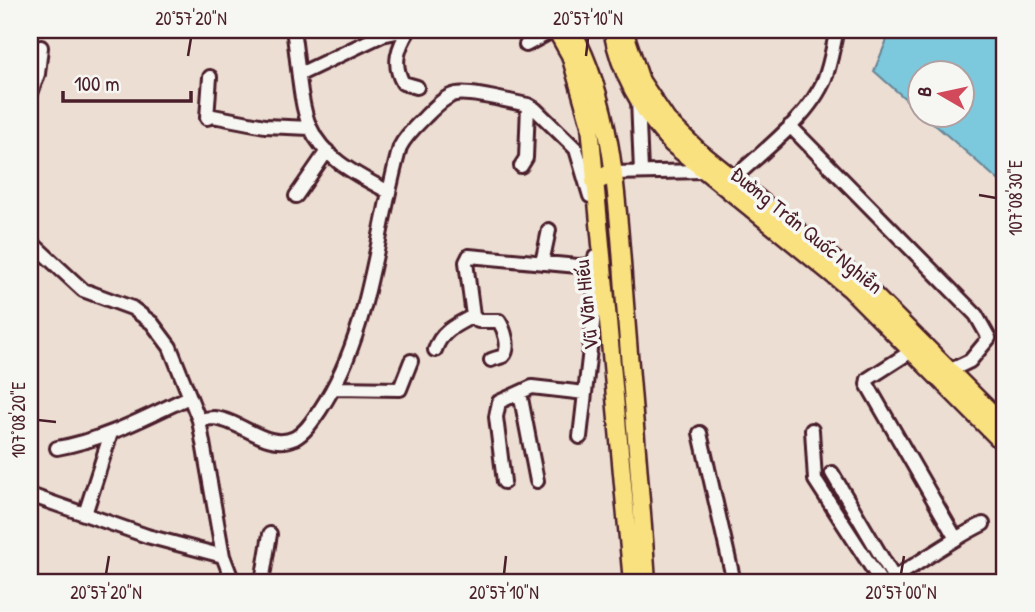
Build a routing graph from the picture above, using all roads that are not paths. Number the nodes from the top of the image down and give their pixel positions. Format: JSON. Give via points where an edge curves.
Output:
{"nodes":[{"id":1,"x":407,"y":30,"type":"edge"},
{"id":2,"x":555,"y":30,"type":"edge"},
{"id":3,"x":572,"y":30,"type":"edge"},
{"id":4,"x":612,"y":30,"type":"edge"},
{"id":5,"x":624,"y":30,"type":"edge"},
{"id":6,"x":837,"y":30,"type":"edge"},
{"id":7,"x":297,"y":32,"type":"edge"},
{"id":8,"x":526,"y":45,"type":"dead end"},
{"id":9,"x":41,"y":47,"type":"dead end"},
{"id":10,"x":300,"y":74,"type":"junction"},
{"id":11,"x":211,"y":77,"type":"dead end"},
{"id":12,"x":417,"y":87,"type":"dead end"},
{"id":13,"x":30,"y":96,"type":"edge"},
{"id":14,"x":638,"y":100,"type":"junction"},
{"id":15,"x":528,"y":105,"type":"junction"},
{"id":16,"x":790,"y":126,"type":"junction"},
{"id":17,"x":310,"y":128,"type":"junction"},
{"id":18,"x":327,"y":151,"type":"junction"},
{"id":19,"x":521,"y":166,"type":"dead end"},
{"id":20,"x":641,"y":171,"type":"junction"},
{"id":21,"x":703,"y":171,"type":"junction"},
{"id":22,"x":613,"y":173,"type":"junction"},
{"id":23,"x":733,"y":178,"type":"junction"},
{"id":24,"x":595,"y":181,"type":"junction"},
{"id":25,"x":389,"y":192,"type":"junction"},
{"id":26,"x":296,"y":196,"type":"dead end"},
{"id":27,"x":549,"y":230,"type":"dead end"},
{"id":28,"x":596,"y":231,"type":"junction"},
{"id":29,"x":30,"y":241,"type":"edge"},
{"id":30,"x":542,"y":263,"type":"junction"},
{"id":31,"x":595,"y":265,"type":"junction"},
{"id":32,"x":473,"y":316,"type":"junction"},
{"id":33,"x":919,"y":347,"type":"junction"},
{"id":34,"x":435,"y":350,"type":"dead end"},
{"id":35,"x":491,"y":360,"type":"dead end"},
{"id":36,"x":411,"y":361,"type":"dead end"},
{"id":37,"x":950,"y":376,"type":"junction"},
{"id":38,"x":335,"y":388,"type":"junction"},
{"id":39,"x":520,"y":393,"type":"junction"},
{"id":40,"x":585,"y":393,"type":"junction"},
{"id":41,"x":189,"y":397,"type":"junction"},
{"id":42,"x":199,"y":420,"type":"junction"},
{"id":43,"x":1005,"y":426,"type":"edge"},
{"id":44,"x":812,"y":430,"type":"dead end"},
{"id":45,"x":111,"y":433,"type":"junction"},
{"id":46,"x":700,"y":433,"type":"dead end"},
{"id":47,"x":580,"y":437,"type":"dead end"},
{"id":48,"x":1005,"y":444,"type":"edge"},
{"id":49,"x":57,"y":448,"type":"dead end"},
{"id":50,"x":832,"y":474,"type":"dead end"},
{"id":51,"x":537,"y":481,"type":"dead end"},
{"id":52,"x":505,"y":482,"type":"dead end"},
{"id":53,"x":30,"y":495,"type":"edge"},
{"id":54,"x":85,"y":514,"type":"junction"},
{"id":55,"x":984,"y":524,"type":"dead end"},
{"id":56,"x":270,"y":534,"type":"dead end"},
{"id":57,"x":955,"y":537,"type":"junction"},
{"id":58,"x":223,"y":556,"type":"junction"},
{"id":59,"x":898,"y":579,"type":"edge"},
{"id":60,"x":233,"y":582,"type":"edge"},
{"id":61,"x":262,"y":582,"type":"edge"},
{"id":62,"x":632,"y":582,"type":"edge"},
{"id":63,"x":647,"y":582,"type":"edge"},
{"id":64,"x":734,"y":582,"type":"edge"},
{"id":65,"x":881,"y":582,"type":"edge"}],
"edges":[{"from":1,"to":10,"type":"street","via":[[382,35]]},
{"from":1,"to":12,"type":"street","via":[[397,55],[398,69],[403,83]]},
{"from":2,"to":8,"type":"street"},
{"from":2,"to":24,"type":"main road","name":"Vũ Văn Hiếu","via":[[570,55],[582,92]]},
{"from":3,"to":22,"type":"main road","name":"Vũ Văn Hiếu","via":[[600,100]]},
{"from":4,"to":14,"type":"main road","name":"Đường Trần Quốc Nghiễn"},
{"from":5,"to":23,"type":"main road","name":"Đường Trần Quốc Nghiễn","via":[[641,81],[667,120]]},
{"from":6,"to":16,"type":"street","via":[[817,94]]},
{"from":7,"to":10,"type":"street"},
{"from":9,"to":13,"type":"street"},
{"from":10,"to":17,"type":"street"},
{"from":11,"to":17,"type":"street","via":[[207,118]]},
{"from":14,"to":20,"type":"street"},
{"from":14,"to":21,"type":"main road","name":"Đường Trần Quốc Nghiễn","via":[[657,128]]},
{"from":15,"to":19,"type":"street","via":[[526,158]]},
{"from":15,"to":25,"type":"street","via":[[462,94],[449,97],[405,138]]},
{"from":15,"to":28,"type":"street","via":[[576,149]]},
{"from":16,"to":23,"type":"street"},
{"from":16,"to":37,"type":"street","via":[[976,315],[989,338]]},
{"from":17,"to":18,"type":"street"},
{"from":18,"to":25,"type":"street"},
{"from":18,"to":26,"type":"street"},
{"from":20,"to":21,"type":"street"},
{"from":20,"to":22,"type":"street"},
{"from":21,"to":33,"type":"main road","name":"Đường Trần Quốc Nghiễn"},
{"from":22,"to":24,"type":"highway"},
{"from":22,"to":63,"type":"main road","name":"Vũ Văn Hiếu"},
{"from":23,"to":33,"type":"main road","name":"Đường Trần Quốc Nghiễn","via":[[842,265]]},
{"from":24,"to":28,"type":"main road","name":"Vũ Văn Hiếu"},
{"from":25,"to":38,"type":"street","via":[[363,315]]},
{"from":27,"to":30,"type":"street"},
{"from":28,"to":31,"type":"street"},
{"from":28,"to":62,"type":"main road","name":"Vũ Văn Hiếu","via":[[617,393]]},
{"from":29,"to":41,"type":"street","via":[[83,290],[131,308],[152,323],[170,347]]},
{"from":30,"to":31,"type":"street"},
{"from":30,"to":32,"type":"street","via":[[470,256],[466,262]]},
{"from":31,"to":40,"type":"street"},
{"from":32,"to":34,"type":"street","via":[[448,330]]},
{"from":32,"to":35,"type":"street","via":[[502,324],[505,352]]},
{"from":33,"to":37,"type":"main road","name":"Đường Trần Quốc Nghiễn"},
{"from":33,"to":57,"type":"street","via":[[867,381]]},
{"from":36,"to":38,"type":"street","via":[[400,389]]},
{"from":37,"to":43,"type":"main road","name":"Đường Trần Quốc Nghiễn"},
{"from":37,"to":48,"type":"main road","name":"Đường Trần Quốc Nghiễn"},
{"from":38,"to":42,"type":"street","via":[[295,438],[265,439],[237,424]]},
{"from":39,"to":40,"type":"street","via":[[532,387]]},
{"from":39,"to":51,"type":"street"},
{"from":39,"to":52,"type":"street","via":[[499,402],[496,409]]},
{"from":40,"to":47,"type":"street"},
{"from":41,"to":42,"type":"street"},
{"from":41,"to":45,"type":"street"},
{"from":42,"to":58,"type":"street"},
{"from":44,"to":65,"type":"street","via":[[815,480]]},
{"from":45,"to":49,"type":"street"},
{"from":45,"to":54,"type":"street"},
{"from":46,"to":64,"type":"street"},
{"from":50,"to":59,"type":"street"},
{"from":53,"to":54,"type":"street"},
{"from":54,"to":58,"type":"street"},
{"from":55,"to":57,"type":"street"},
{"from":56,"to":61,"type":"street"},
{"from":57,"to":59,"type":"street"},
{"from":58,"to":60,"type":"street"}]}
